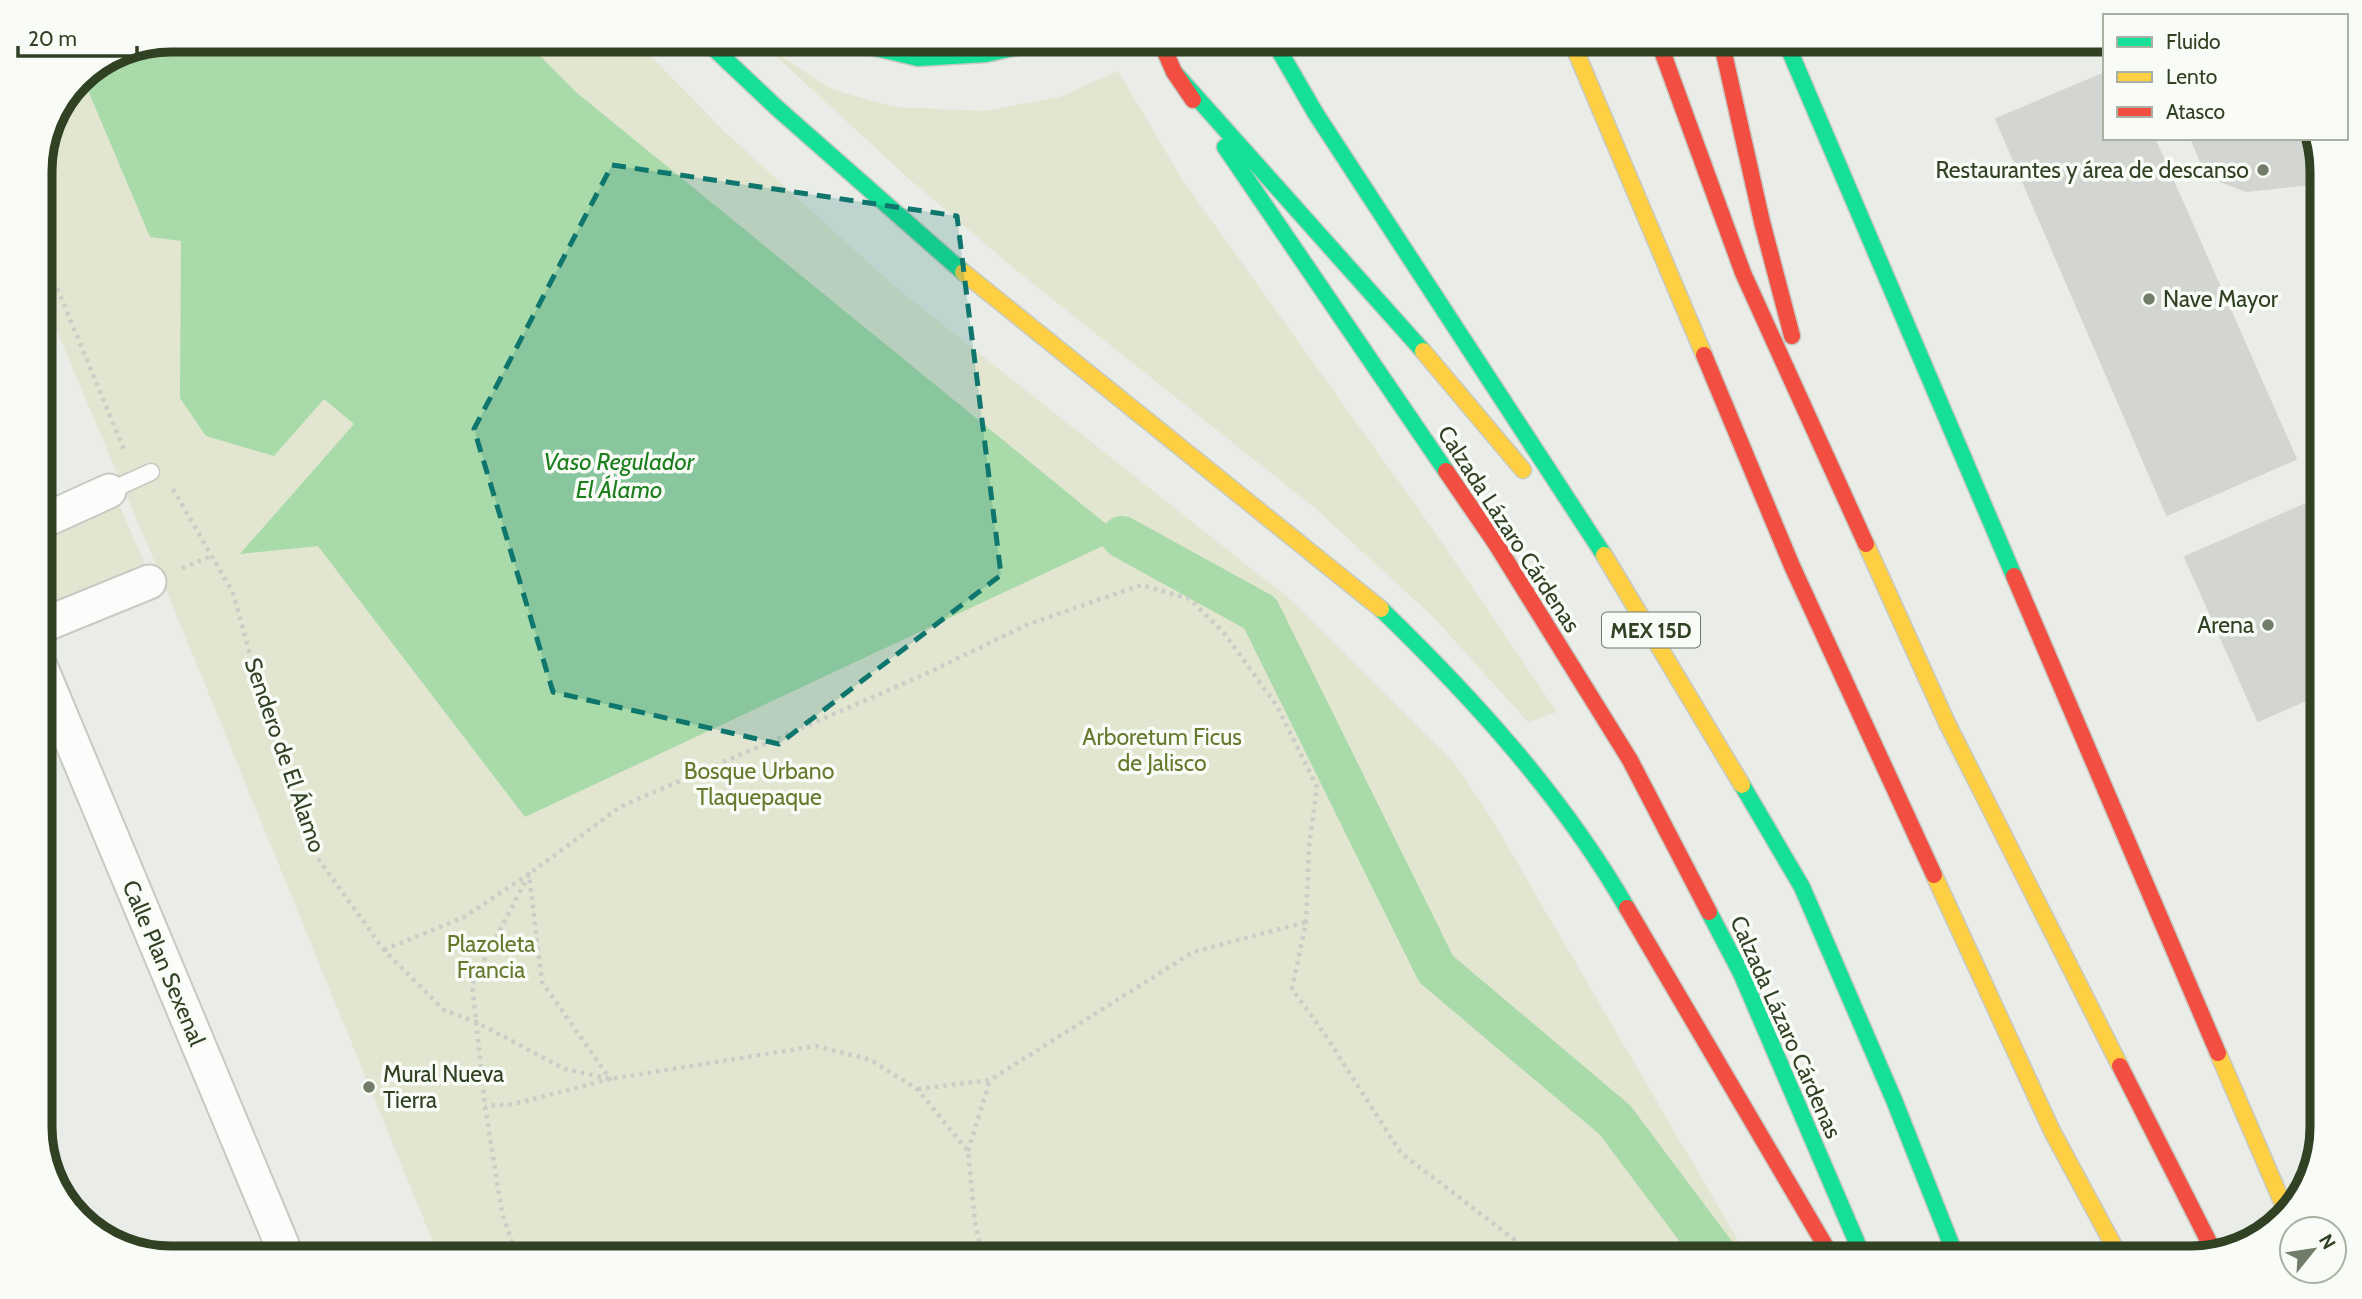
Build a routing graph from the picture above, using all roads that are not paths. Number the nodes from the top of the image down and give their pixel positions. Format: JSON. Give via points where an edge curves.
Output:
{"nodes":[{"id":1,"x":718,"y":52,"type":"edge"},
{"id":2,"x":893,"y":52,"type":"edge"},
{"id":3,"x":995,"y":52,"type":"edge"},
{"id":4,"x":1165,"y":52,"type":"edge"},
{"id":5,"x":1280,"y":52,"type":"edge"},
{"id":6,"x":1576,"y":52,"type":"edge"},
{"id":7,"x":1662,"y":52,"type":"edge"},
{"id":8,"x":1724,"y":52,"type":"edge"},
{"id":9,"x":1790,"y":52,"type":"edge"},
{"id":10,"x":1174,"y":72,"type":"junction"},
{"id":11,"x":1828,"y":458,"type":"junction"},
{"id":12,"x":150,"y":472,"type":"road end"},
{"id":13,"x":109,"y":491,"type":"joint"},
{"id":14,"x":53,"y":516,"type":"edge"},
{"id":15,"x":149,"y":582,"type":"dead end"},
{"id":16,"x":1636,"y":604,"type":"junction"},
{"id":17,"x":53,"y":621,"type":"edge"},
{"id":18,"x":53,"y":699,"type":"edge"},
{"id":19,"x":2282,"y":1203,"type":"edge"},
{"id":20,"x":2210,"y":1244,"type":"edge"},
{"id":21,"x":283,"y":1246,"type":"edge"},
{"id":22,"x":1825,"y":1246,"type":"edge"},
{"id":23,"x":1858,"y":1246,"type":"edge"},
{"id":24,"x":1952,"y":1246,"type":"edge"},
{"id":25,"x":2114,"y":1246,"type":"edge"}],
"edges":[{"from":1,"to":22,"type":"main road","via":[[995,300],[1366,594],[1455,681],[1528,765],[1615,887]]},
{"from":2,"to":3,"type":"main road","via":[[918,58]]},
{"from":4,"to":10,"type":"main road","name":"Calzada Lázaro Cárdenas"},
{"from":5,"to":16,"type":"main road","number":"MEX 15D"},
{"from":6,"to":25,"type":"main road","via":[[1792,566],[2052,1131]]},
{"from":7,"to":11,"type":"main road","via":[[1743,273]]},
{"from":8,"to":11,"type":"main road","via":[[1762,222]]},
{"from":9,"to":19,"type":"main road"},
{"from":10,"to":16,"type":"main road","via":[[1400,324]]},
{"from":10,"to":23,"type":"main road","name":"Calzada Lázaro Cárdenas","via":[[1496,544],[1630,760],[1741,972]]},
{"from":11,"to":20,"type":"main road","via":[[1947,723]]},
{"from":12,"to":13,"type":"lane"},
{"from":13,"to":14,"type":"street"},
{"from":15,"to":17,"type":"street"},
{"from":16,"to":24,"type":"main road","number":"MEX 15D","via":[[1802,887]]},
{"from":18,"to":21,"type":"street","name":"Calle Plan Sexenal"}]}
